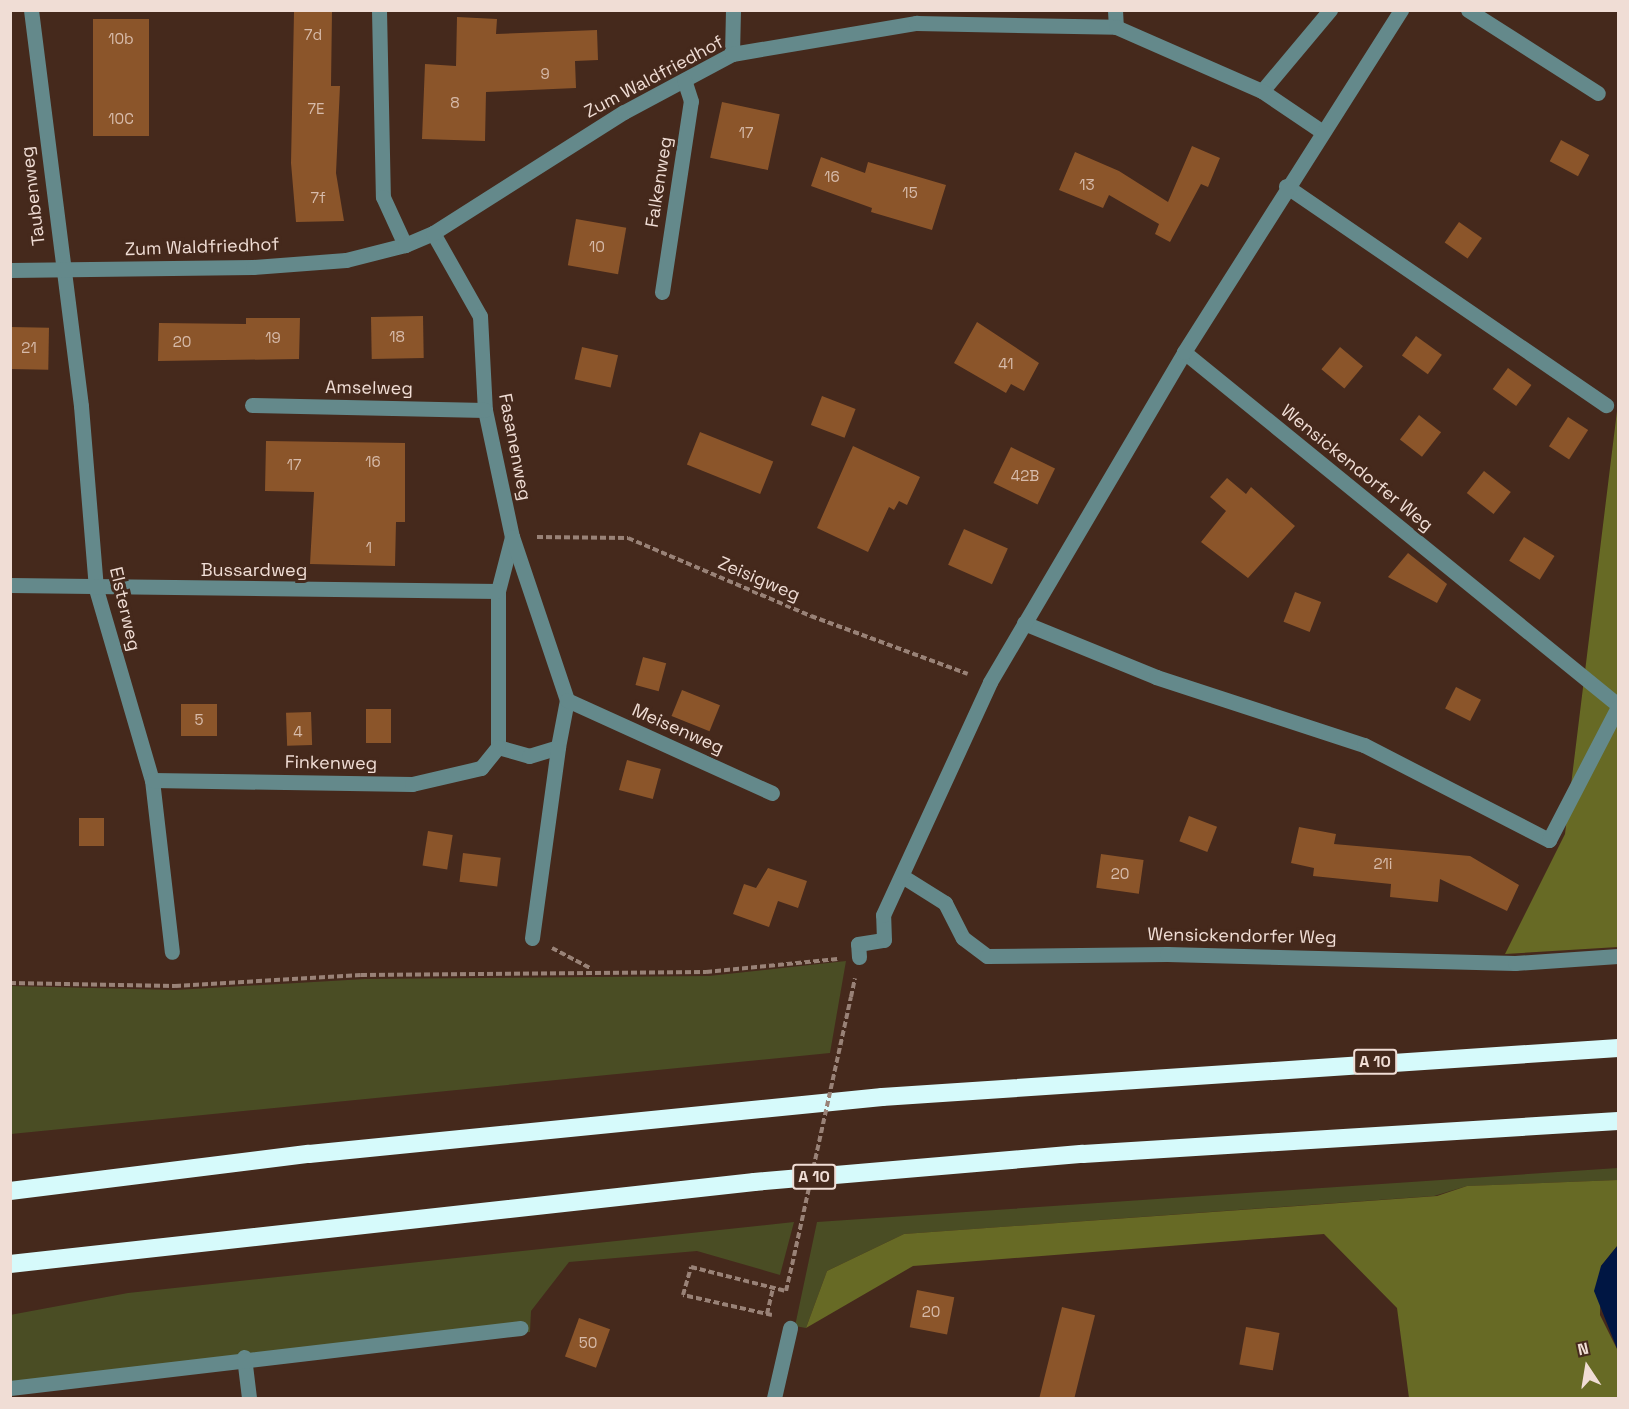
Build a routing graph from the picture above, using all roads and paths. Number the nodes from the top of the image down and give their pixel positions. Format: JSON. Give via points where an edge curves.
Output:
{"nodes":[{"id":1,"x":31,"y":10,"type":"edge"},
{"id":2,"x":379,"y":10,"type":"edge"},
{"id":3,"x":733,"y":10,"type":"edge"},
{"id":4,"x":1115,"y":10,"type":"edge"},
{"id":5,"x":1330,"y":10,"type":"edge"},
{"id":6,"x":1401,"y":10,"type":"edge"},
{"id":7,"x":1468,"y":10,"type":"edge"},
{"id":8,"x":1116,"y":27,"type":"junction"},
{"id":9,"x":732,"y":54,"type":"junction"},
{"id":10,"x":684,"y":80,"type":"junction"},
{"id":11,"x":1262,"y":91,"type":"junction"},
{"id":12,"x":1598,"y":93,"type":"dead end"},
{"id":13,"x":1321,"y":131,"type":"junction"},
{"id":14,"x":1286,"y":186,"type":"junction"},
{"id":15,"x":433,"y":233,"type":"junction"},
{"id":16,"x":405,"y":245,"type":"junction"},
{"id":17,"x":10,"y":270,"type":"edge"},
{"id":18,"x":62,"y":271,"type":"junction"},
{"id":19,"x":662,"y":292,"type":"dead end"},
{"id":20,"x":1184,"y":352,"type":"junction"},
{"id":21,"x":252,"y":405,"type":"dead end"},
{"id":22,"x":1606,"y":405,"type":"dead end"},
{"id":23,"x":485,"y":410,"type":"junction"},
{"id":24,"x":512,"y":537,"type":"junction"},
{"id":25,"x":10,"y":585,"type":"edge"},
{"id":26,"x":96,"y":589,"type":"junction"},
{"id":27,"x":498,"y":591,"type":"junction"},
{"id":28,"x":1024,"y":623,"type":"junction"},
{"id":29,"x":990,"y":682,"type":"junction"},
{"id":30,"x":567,"y":700,"type":"junction"},
{"id":31,"x":1618,"y":706,"type":"edge"},
{"id":32,"x":498,"y":747,"type":"junction"},
{"id":33,"x":558,"y":747,"type":"junction"},
{"id":34,"x":152,"y":780,"type":"junction"},
{"id":35,"x":772,"y":793,"type":"dead end"},
{"id":36,"x":902,"y":876,"type":"junction"},
{"id":37,"x":532,"y":938,"type":"joint"},
{"id":38,"x":172,"y":952,"type":"dead end"},
{"id":39,"x":1618,"y":956,"type":"edge"},
{"id":40,"x":859,"y":957,"type":"joint"},
{"id":41,"x":593,"y":969,"type":"junction"},
{"id":42,"x":10,"y":983,"type":"edge"},
{"id":43,"x":851,"y":997,"type":"dead end"},
{"id":44,"x":1618,"y":1048,"type":"edge"},
{"id":45,"x":1618,"y":1121,"type":"edge"},
{"id":46,"x":10,"y":1191,"type":"edge"},
{"id":47,"x":10,"y":1264,"type":"edge"},
{"id":48,"x":773,"y":1287,"type":"junction"},
{"id":49,"x":767,"y":1314,"type":"junction"},
{"id":50,"x":520,"y":1328,"type":"dead end"},
{"id":51,"x":790,"y":1328,"type":"joint"},
{"id":52,"x":244,"y":1357,"type":"junction"},
{"id":53,"x":10,"y":1388,"type":"edge"},
{"id":54,"x":249,"y":1398,"type":"edge"},
{"id":55,"x":774,"y":1398,"type":"edge"}],
"edges":[{"from":1,"to":18,"type":"street","name":"Taubenweg"},
{"from":2,"to":16,"type":"street","via":[[383,198]]},
{"from":3,"to":9,"type":"street"},
{"from":4,"to":8,"type":"street"},
{"from":5,"to":11,"type":"street"},
{"from":6,"to":13,"type":"street"},
{"from":7,"to":12,"type":"street"},
{"from":8,"to":9,"type":"street","name":"Zum Waldfriedhof","via":[[915,23]]},
{"from":8,"to":11,"type":"street","name":"Zum Waldfriedhof"},
{"from":9,"to":10,"type":"street","name":"Zum Waldfriedhof"},
{"from":10,"to":15,"type":"street","name":"Zum Waldfriedhof"},
{"from":10,"to":19,"type":"street","name":"Falkenweg","via":[[691,101]]},
{"from":11,"to":13,"type":"street","name":"Zum Waldfriedhof"},
{"from":13,"to":14,"type":"street"},
{"from":14,"to":20,"type":"street"},
{"from":14,"to":22,"type":"street"},
{"from":15,"to":16,"type":"street","name":"Zum Waldfriedhof"},
{"from":15,"to":23,"type":"street","name":"Fasanenweg","via":[[480,316]]},
{"from":16,"to":18,"type":"street","name":"Zum Waldfriedhof","via":[[346,260],[253,267]]},
{"from":17,"to":18,"type":"street","name":"Zum Waldfriedhof"},
{"from":18,"to":26,"type":"street","name":"Elsterweg","via":[[81,406]]},
{"from":20,"to":28,"type":"street"},
{"from":20,"to":31,"type":"street","name":"Wensickendorfer Weg"},
{"from":21,"to":23,"type":"street","name":"Amselweg"},
{"from":23,"to":24,"type":"street","name":"Fasanenweg"},
{"from":24,"to":27,"type":"street","name":"Fasanenweg"},
{"from":24,"to":29,"type":"path","name":"Zeisigweg","via":[[628,538],[811,616]]},
{"from":24,"to":30,"type":"street","name":"Fasanenweg"},
{"from":25,"to":26,"type":"street","name":"Bussardweg"},
{"from":26,"to":27,"type":"street","name":"Bussardweg"},
{"from":26,"to":34,"type":"street","name":"Elsterweg"},
{"from":27,"to":32,"type":"street","name":"Fasanenweg"},
{"from":28,"to":29,"type":"street"},
{"from":28,"to":31,"type":"street","name":"Wensickendorfer Weg","via":[[1156,677],[1364,745],[1549,840]]},
{"from":29,"to":36,"type":"street"},
{"from":30,"to":33,"type":"street","name":"Fasanenweg"},
{"from":30,"to":35,"type":"street","name":"Meisenweg"},
{"from":32,"to":33,"type":"street","via":[[529,756]]},
{"from":32,"to":34,"type":"street","name":"Finkenweg","via":[[481,768],[412,784]]},
{"from":33,"to":37,"type":"street","name":"Fasanenweg"},
{"from":34,"to":38,"type":"street","name":"Elsterweg"},
{"from":36,"to":39,"type":"street","name":"Wensickendorfer Weg","via":[[945,903],[963,938],[987,956],[1167,954],[1515,963]]},
{"from":36,"to":40,"type":"street","via":[[883,915],[884,940],[858,944]]},
{"from":37,"to":41,"type":"path"},
{"from":40,"to":41,"type":"path","via":[[706,972]]},
{"from":41,"to":42,"type":"path","via":[[175,986]]},
{"from":43,"to":48,"type":"path","bridge":true,"via":[[786,1291]]},
{"from":44,"to":46,"type":"highway","number":"A 10","via":[[882,1097],[321,1153]]},
{"from":45,"to":47,"type":"highway","number":"A 10","via":[[1083,1154],[765,1181]]},
{"from":48,"to":49,"type":"path"},
{"from":48,"to":49,"type":"path","via":[[691,1267],[683,1295]]},
{"from":49,"to":51,"type":"path","via":[[792,1318]]},
{"from":50,"to":52,"type":"street"},
{"from":51,"to":55,"type":"street"},
{"from":52,"to":53,"type":"street"},
{"from":52,"to":54,"type":"street"}]}
